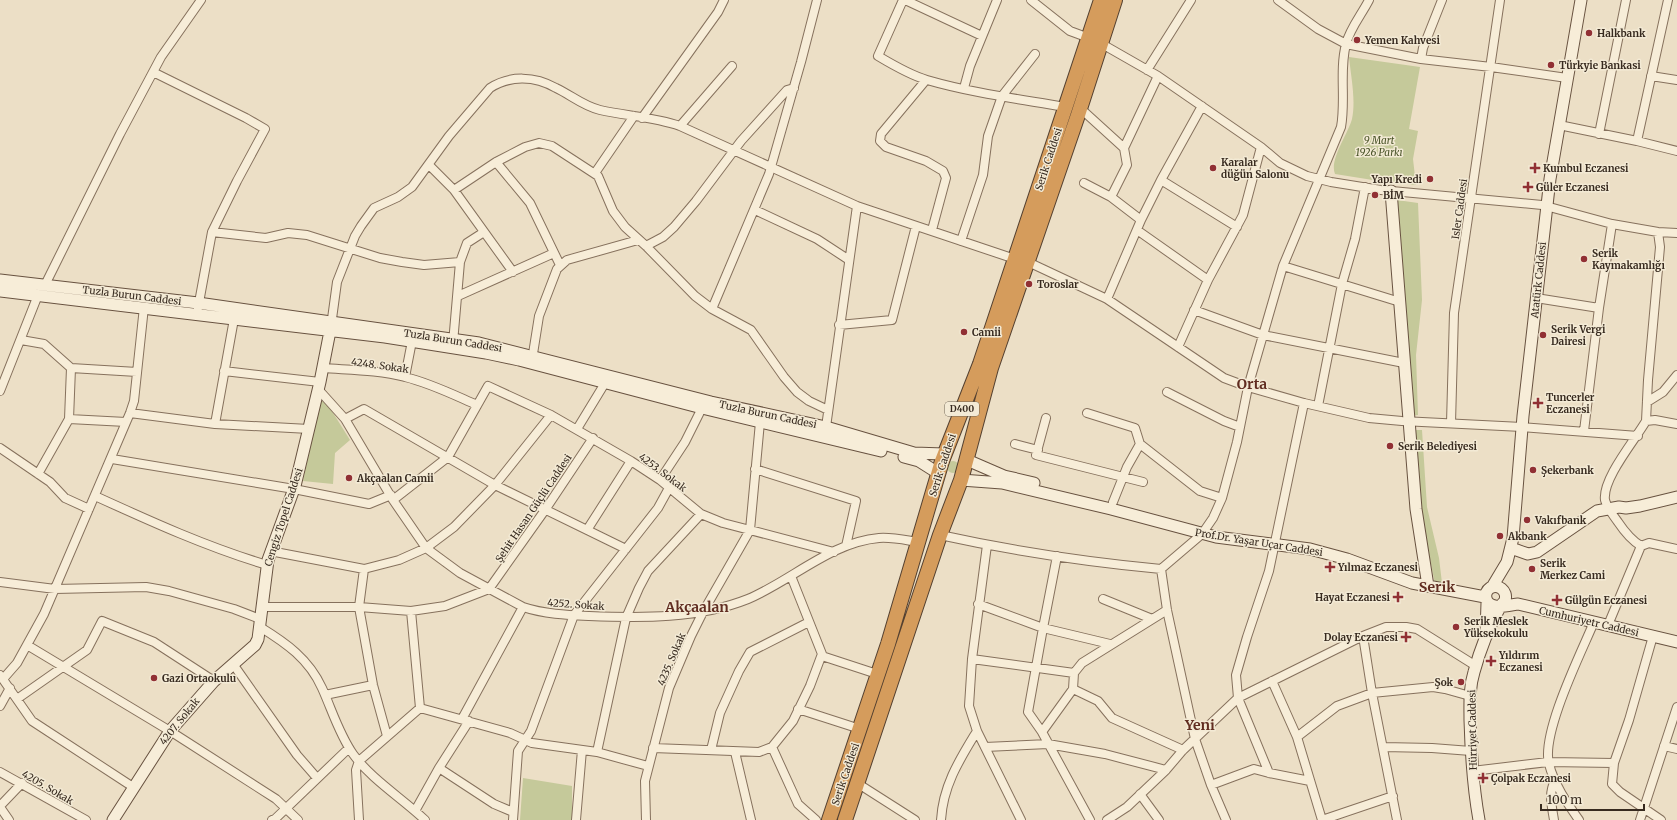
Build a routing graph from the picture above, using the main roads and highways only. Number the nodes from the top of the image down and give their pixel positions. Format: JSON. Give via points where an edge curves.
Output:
{"nodes":[{"id":1,"x":1101,"y":0,"type":"edge"},
{"id":2,"x":1115,"y":0,"type":"edge"},
{"id":3,"x":1581,"y":0,"type":"edge"},
{"id":4,"x":1095,"y":41,"type":"junction"},
{"id":5,"x":1391,"y":191,"type":"road end"},
{"id":6,"x":1021,"y":261,"type":"junction"},
{"id":7,"x":0,"y":280,"type":"edge"},
{"id":8,"x":0,"y":291,"type":"edge"},
{"id":9,"x":198,"y":309,"type":"junction"},
{"id":10,"x":330,"y":326,"type":"junction"},
{"id":11,"x":453,"y":343,"type":"junction"},
{"id":12,"x":532,"y":359,"type":"junction"},
{"id":13,"x":944,"y":454,"type":"junction"},
{"id":14,"x":967,"y":460,"type":"junction"},
{"id":15,"x":938,"y":473,"type":"junction"},
{"id":16,"x":961,"y":480,"type":"junction"},
{"id":17,"x":1677,"y":490,"type":"edge"},
{"id":18,"x":1677,"y":497,"type":"edge"},
{"id":19,"x":1614,"y":508,"type":"junction"},
{"id":20,"x":1205,"y":531,"type":"junction"},
{"id":21,"x":1511,"y":548,"type":"junction"},
{"id":22,"x":1507,"y":562,"type":"junction"},
{"id":23,"x":1428,"y":586,"type":"junction"},
{"id":24,"x":1492,"y":587,"type":"junction"},
{"id":25,"x":1505,"y":593,"type":"junction"},
{"id":26,"x":1486,"y":600,"type":"junction"},
{"id":27,"x":1518,"y":604,"type":"junction"},
{"id":28,"x":1500,"y":605,"type":"junction"},
{"id":29,"x":260,"y":627,"type":"joint"},
{"id":30,"x":1485,"y":641,"type":"junction"},
{"id":31,"x":1677,"y":642,"type":"edge"},
{"id":32,"x":113,"y":820,"type":"edge"},
{"id":33,"x":829,"y":820,"type":"edge"},
{"id":34,"x":845,"y":820,"type":"edge"},
{"id":35,"x":1479,"y":820,"type":"edge"}],
"edges":[{"from":1,"to":4,"type":"highway","name":"Serik Caddesi","number":"D400"},
{"from":2,"to":4,"type":"highway","name":"Serik Caddesi","number":"D400"},
{"from":3,"to":21,"type":"main road","name":"Atatürk Caddesi","via":[[1546,206]]},
{"from":4,"to":6,"type":"highway","name":"Serik Caddesi","number":"D400","via":[[1080,108]]},
{"from":4,"to":6,"type":"highway","name":"Serik Caddesi","number":"D400","via":[[1065,107]]},
{"from":5,"to":23,"type":"main road","via":[[1416,510]]},
{"from":6,"to":13,"type":"highway","name":"Serik Caddesi","number":"D400"},
{"from":6,"to":14,"type":"highway","name":"Serik Caddesi","number":"D400"},
{"from":7,"to":9,"type":"main road","name":"Tuzla Burun Caddesi"},
{"from":8,"to":9,"type":"main road","name":"Tuzla Burun Caddesi","via":[[144,308]]},
{"from":9,"to":10,"type":"main road","name":"Tuzla Burun Caddesi"},
{"from":9,"to":10,"type":"main road","name":"Tuzla Burun Caddesi","via":[[234,319]]},
{"from":10,"to":11,"type":"main road","name":"Tuzla Burun Caddesi"},
{"from":10,"to":11,"type":"main road","name":"Tuzla Burun Caddesi","via":[[412,341]]},
{"from":10,"to":29,"type":"main road","name":"Cengiz Topel Caddesi","via":[[323,368],[294,490],[270,550]]},
{"from":11,"to":12,"type":"main road","name":"Tuzla Burun Caddesi","via":[[486,352]]},
{"from":12,"to":13,"type":"main road","name":"Tuzla Burun Caddesi","via":[[826,427],[914,453]]},
{"from":12,"to":15,"type":"main road","name":"Tuzla Burun Caddesi","via":[[605,383],[915,460]]},
{"from":13,"to":14,"type":"highway","via":[[955,454]]},
{"from":13,"to":15,"type":"highway","name":"Serik Caddesi","number":"D400"},
{"from":14,"to":16,"type":"highway","name":"Serik Caddesi","number":"D400"},
{"from":14,"to":20,"type":"main road","via":[[1004,476],[1113,502]]},
{"from":15,"to":16,"type":"highway","via":[[946,479]]},
{"from":15,"to":33,"type":"highway","name":"Serik Caddesi","number":"D400","via":[[860,729]]},
{"from":16,"to":20,"type":"main road","name":"Prof.Dr. Yaşar Uçar Caddesi","via":[[1002,483]]},
{"from":16,"to":34,"type":"highway","name":"Serik Caddesi","number":"D400","via":[[940,535]]},
{"from":17,"to":19,"type":"main road","via":[[1626,502]]},
{"from":18,"to":19,"type":"main road","via":[[1640,506]]},
{"from":19,"to":21,"type":"main road","via":[[1597,511],[1537,552],[1528,554]]},
{"from":20,"to":23,"type":"main road","name":"Prof.Dr. Yaşar Uçar Caddesi","via":[[1216,537],[1276,541],[1310,549]]},
{"from":21,"to":22,"type":"main road","name":"Atatürk Caddesi"},
{"from":22,"to":24,"type":"main road","name":"Atatürk Caddesi"},
{"from":22,"to":25,"type":"main road","name":"Atatürk Caddesi"},
{"from":23,"to":26,"type":"main road","name":"Prof.Dr. Yaşar Uçar Caddesi"},
{"from":24,"to":25,"type":"main road","via":[[1499,587]]},
{"from":24,"to":26,"type":"main road","via":[[1487,591]]},
{"from":25,"to":27,"type":"main road"},
{"from":25,"to":28,"type":"main road","via":[[1505,600]]},
{"from":26,"to":28,"type":"main road","via":[[1493,606]]},
{"from":26,"to":30,"type":"main road","name":"Hürriyet Caddesi"},
{"from":27,"to":28,"type":"main road","name":"Cumhuriyetr Caddesi"},
{"from":27,"to":31,"type":"main road","name":"Cumhuriyetr Caddesi"},
{"from":28,"to":30,"type":"main road","name":"Hürriyet Caddesi"},
{"from":29,"to":32,"type":"main road","name":"4207. Sokak","via":[[255,645],[214,681],[170,731]]},
{"from":30,"to":35,"type":"main road","name":"Hürriyet Caddesi","via":[[1476,666],[1470,696],[1472,771]]}]}
